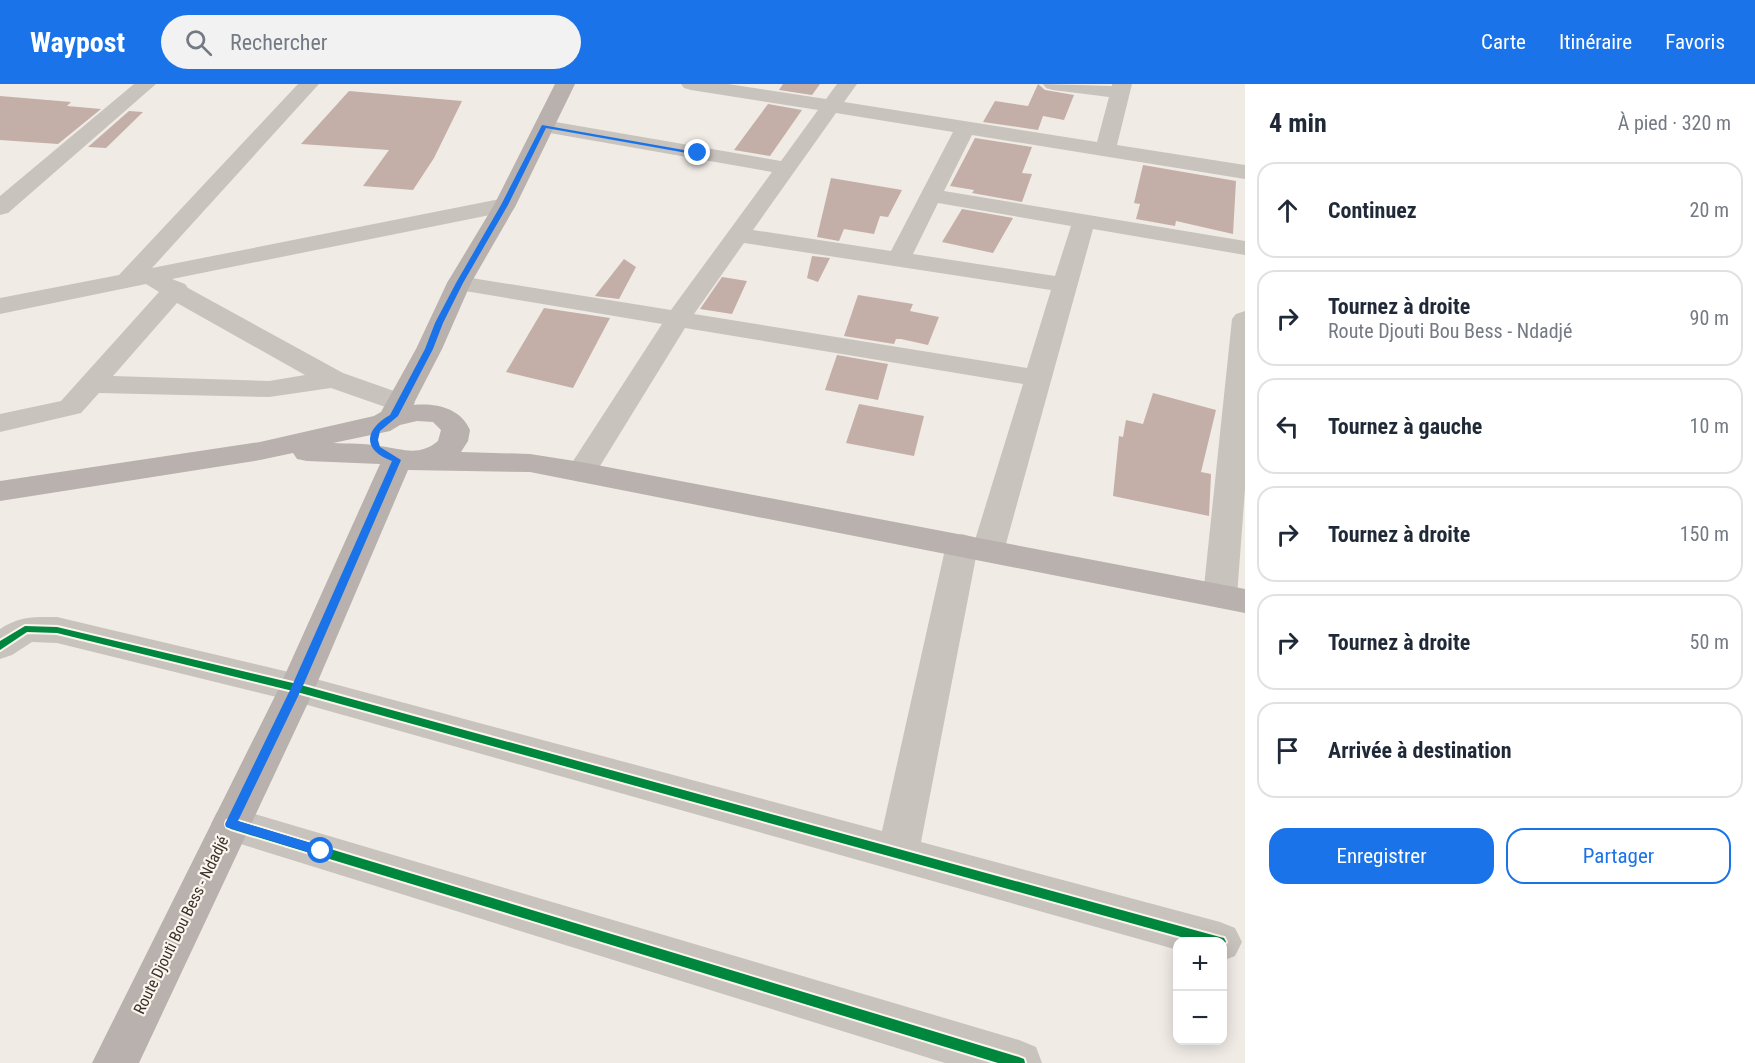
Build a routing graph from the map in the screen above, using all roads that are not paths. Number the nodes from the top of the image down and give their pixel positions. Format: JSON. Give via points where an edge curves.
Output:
{"nodes":[{"id":1,"x":146,"y":84,"type":"edge"},
{"id":2,"x":309,"y":84,"type":"edge"},
{"id":3,"x":565,"y":84,"type":"edge"},
{"id":4,"x":691,"y":84,"type":"edge"},
{"id":5,"x":847,"y":84,"type":"edge"},
{"id":6,"x":1053,"y":84,"type":"edge"},
{"id":7,"x":1121,"y":89,"type":"edge"},
{"id":8,"x":831,"y":106,"type":"junction"},
{"id":9,"x":544,"y":126,"type":"junction"},
{"id":10,"x":965,"y":128,"type":"junction"},
{"id":11,"x":1105,"y":150,"type":"junction"},
{"id":12,"x":786,"y":168,"type":"junction"},
{"id":13,"x":1245,"y":172,"type":"edge"},
{"id":14,"x":931,"y":195,"type":"junction"},
{"id":15,"x":505,"y":205,"type":"junction"},
{"id":16,"x":0,"y":208,"type":"edge"},
{"id":17,"x":1084,"y":220,"type":"junction"},
{"id":18,"x":738,"y":235,"type":"junction"},
{"id":19,"x":1245,"y":248,"type":"edge"},
{"id":20,"x":898,"y":260,"type":"junction"},
{"id":21,"x":139,"y":278,"type":"junction"},
{"id":22,"x":459,"y":283,"type":"junction"},
{"id":23,"x":1065,"y":285,"type":"junction"},
{"id":24,"x":176,"y":290,"type":"junction"},
{"id":25,"x":0,"y":306,"type":"edge"},
{"id":26,"x":1245,"y":319,"type":"edge"},
{"id":27,"x":677,"y":320,"type":"junction"},
{"id":28,"x":429,"y":349,"type":"junction"},
{"id":29,"x":1038,"y":378,"type":"junction"},
{"id":30,"x":333,"y":379,"type":"junction"},
{"id":31,"x":91,"y":384,"type":"junction"},
{"id":32,"x":1241,"y":410,"type":"edge"},
{"id":33,"x":434,"y":413,"type":"junction"},
{"id":34,"x":392,"y":414,"type":"junction"},
{"id":35,"x":0,"y":423,"type":"edge"},
{"id":36,"x":456,"y":432,"type":"junction"},
{"id":37,"x":260,"y":451,"type":"junction"},
{"id":38,"x":401,"y":458,"type":"junction"},
{"id":39,"x":530,"y":463,"type":"junction"},
{"id":40,"x":581,"y":472,"type":"junction"},
{"id":41,"x":0,"y":491,"type":"edge"},
{"id":42,"x":975,"y":548,"type":"junction"},
{"id":43,"x":1232,"y":598,"type":"edge"},
{"id":44,"x":0,"y":646,"type":"edge"},
{"id":45,"x":297,"y":688,"type":"junction"},
{"id":46,"x":231,"y":824,"type":"junction"},
{"id":47,"x":898,"y":853,"type":"junction"},
{"id":48,"x":1203,"y":937,"type":"edge"},
{"id":49,"x":1227,"y":944,"type":"edge"},
{"id":50,"x":1245,"y":948,"type":"edge"},
{"id":51,"x":115,"y":1063,"type":"edge"},
{"id":52,"x":1019,"y":1063,"type":"edge"}],
"edges":[{"from":1,"to":16,"type":"street"},
{"from":2,"to":21,"type":"street"},
{"from":3,"to":9,"type":"main road"},
{"from":4,"to":8,"type":"street"},
{"from":5,"to":8,"type":"street"},
{"from":6,"to":7,"type":"street"},
{"from":7,"to":11,"type":"street"},
{"from":8,"to":10,"type":"street"},
{"from":8,"to":12,"type":"street"},
{"from":9,"to":12,"type":"street"},
{"from":9,"to":15,"type":"main road"},
{"from":10,"to":11,"type":"street"},
{"from":10,"to":14,"type":"street"},
{"from":11,"to":13,"type":"street"},
{"from":12,"to":18,"type":"street"},
{"from":14,"to":17,"type":"street"},
{"from":14,"to":20,"type":"street"},
{"from":15,"to":21,"type":"street"},
{"from":15,"to":22,"type":"main road"},
{"from":17,"to":19,"type":"street"},
{"from":17,"to":23,"type":"street"},
{"from":18,"to":20,"type":"street"},
{"from":18,"to":27,"type":"street"},
{"from":20,"to":23,"type":"street"},
{"from":21,"to":24,"type":"street"},
{"from":21,"to":25,"type":"street"},
{"from":22,"to":27,"type":"street"},
{"from":22,"to":28,"type":"main road"},
{"from":23,"to":29,"type":"street"},
{"from":24,"to":30,"type":"street"},
{"from":24,"to":31,"type":"street"},
{"from":26,"to":32,"type":"street"},
{"from":27,"to":29,"type":"street"},
{"from":27,"to":40,"type":"street"},
{"from":28,"to":33,"type":"main road","via":[[428,385]]},
{"from":28,"to":34,"type":"main road"},
{"from":29,"to":42,"type":"street"},
{"from":30,"to":31,"type":"street","via":[[269,389]]},
{"from":30,"to":34,"type":"street"},
{"from":31,"to":35,"type":"street","via":[[70,407]]},
{"from":32,"to":43,"type":"street"},
{"from":33,"to":34,"type":"main road"},
{"from":33,"to":36,"type":"main road","via":[[445,417]]},
{"from":34,"to":37,"type":"main road"},
{"from":34,"to":38,"type":"main road","via":[[376,431],[374,440],[376,448]]},
{"from":36,"to":38,"type":"main road","via":[[448,449]]},
{"from":36,"to":39,"type":"main road"},
{"from":37,"to":38,"type":"main road"},
{"from":37,"to":41,"type":"main road"},
{"from":38,"to":39,"type":"main road"},
{"from":38,"to":45,"type":"main road","name":"Route Djouti Bou Bess - Ndadjé"},
{"from":39,"to":40,"type":"main road"},
{"from":40,"to":42,"type":"main road"},
{"from":42,"to":43,"type":"main road"},
{"from":42,"to":47,"type":"street"},
{"from":44,"to":45,"type":"street","via":[[25,629],[57,630]]},
{"from":45,"to":46,"type":"main road","name":"Route Djouti Bou Bess - Ndadjé"},
{"from":45,"to":47,"type":"street"},
{"from":46,"to":51,"type":"main road","name":"Route Djouti Bou Bess - Ndadjé"},
{"from":46,"to":52,"type":"street"},
{"from":47,"to":48,"type":"street"},
{"from":49,"to":50,"type":"street"}]}
